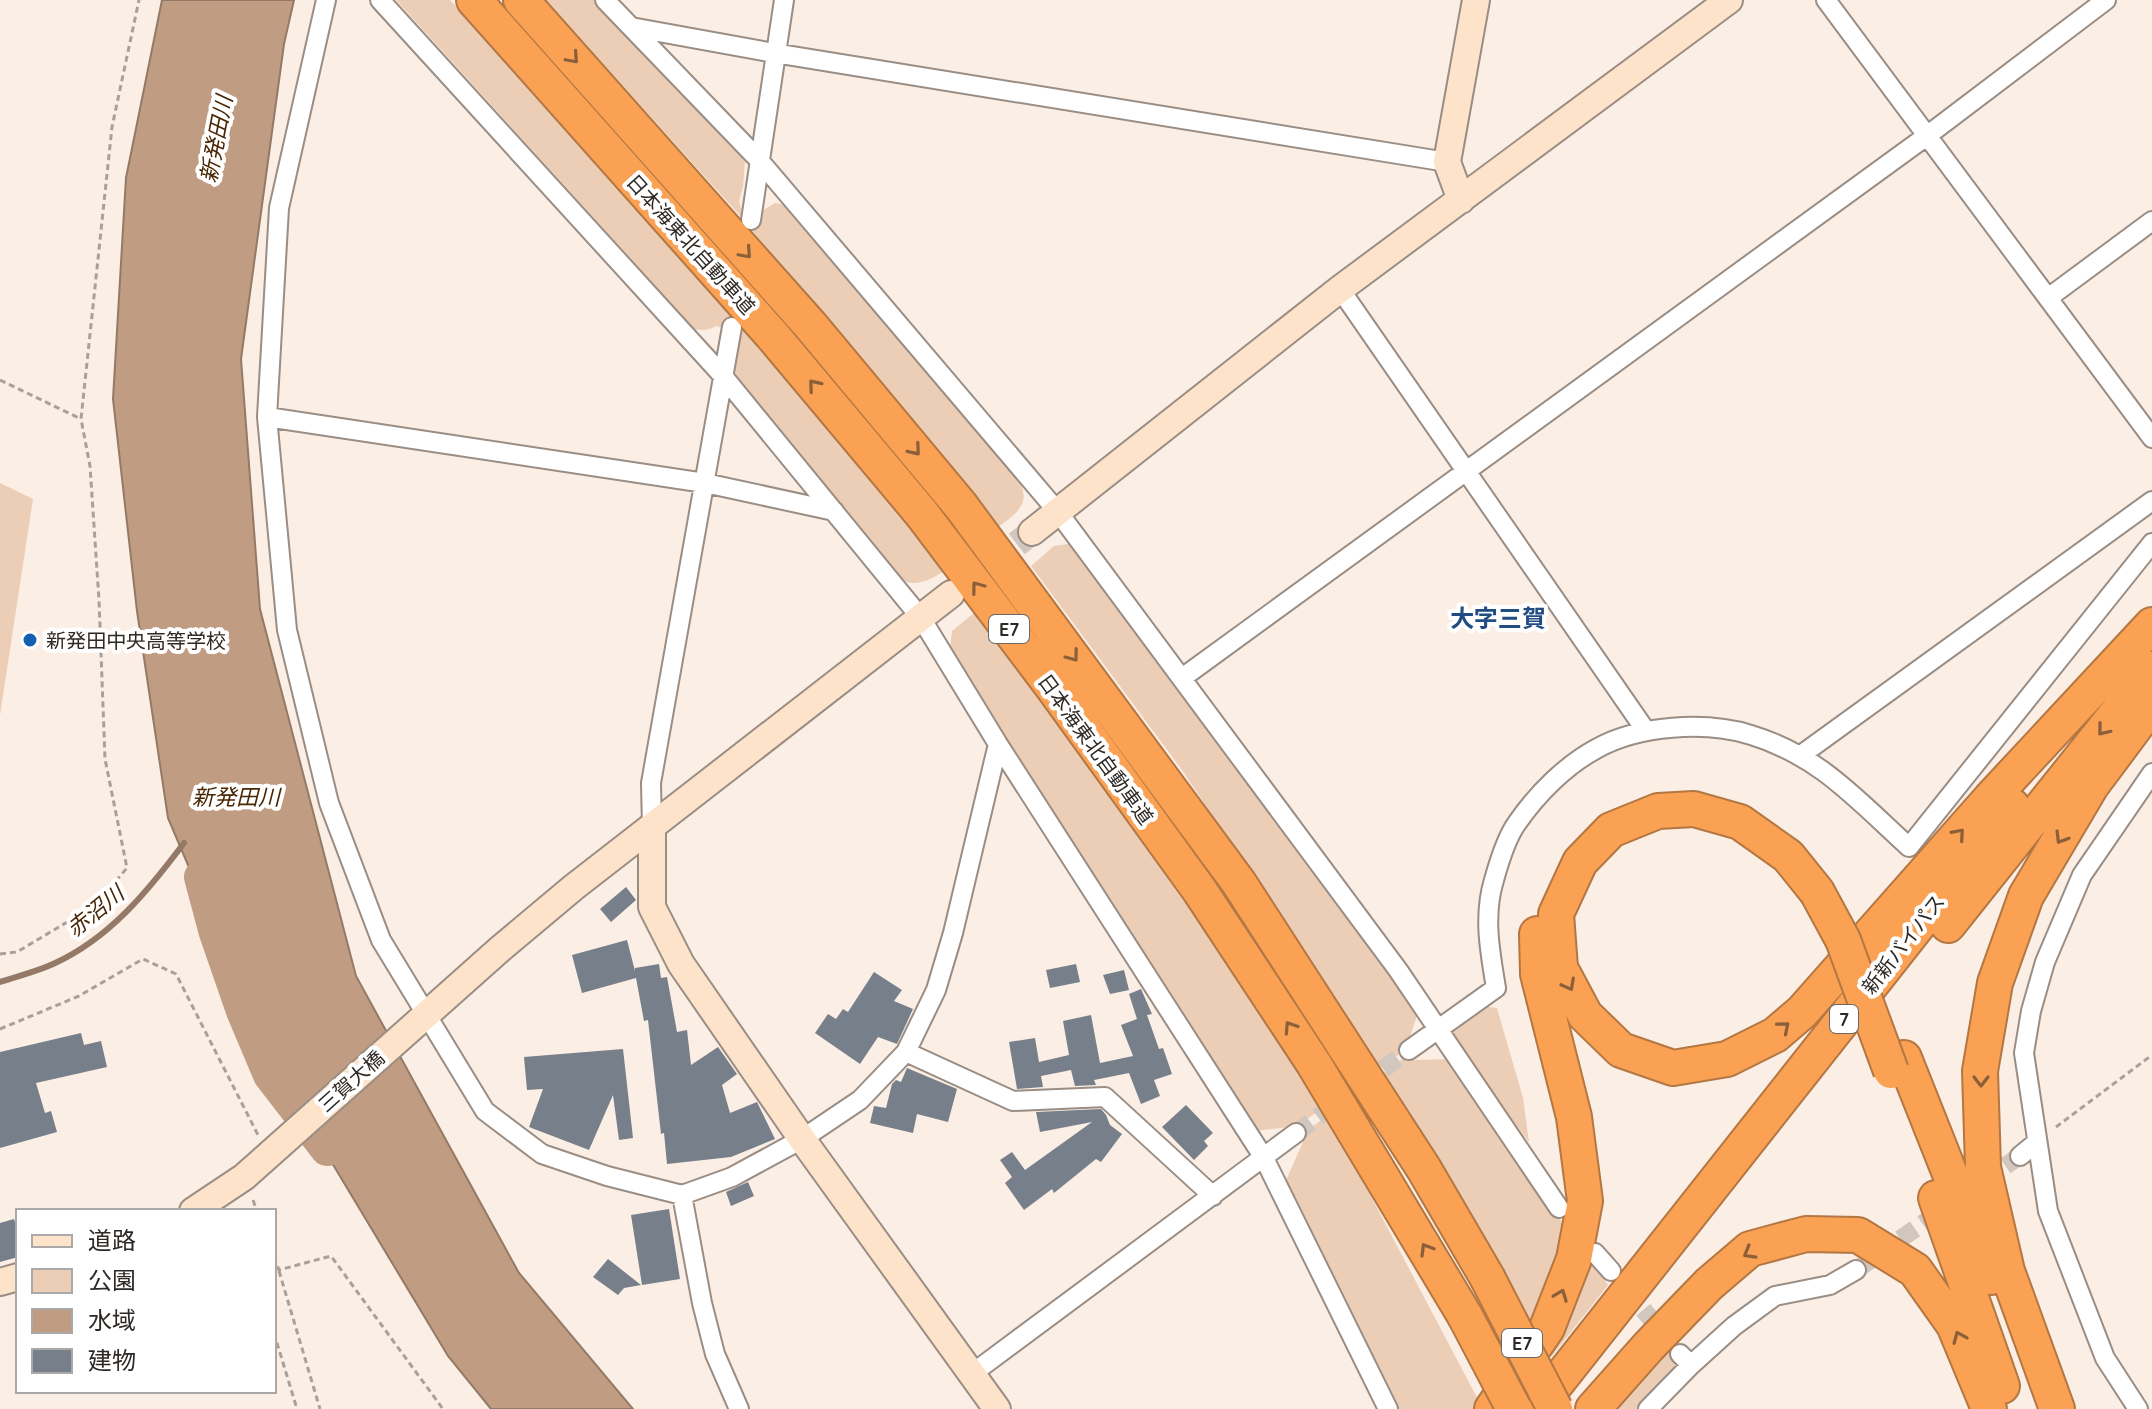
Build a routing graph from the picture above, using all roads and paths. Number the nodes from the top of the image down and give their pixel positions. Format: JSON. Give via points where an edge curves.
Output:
{"nodes":[{"id":1,"x":139,"y":0,"type":"edge"},
{"id":2,"x":326,"y":0,"type":"edge"},
{"id":3,"x":380,"y":0,"type":"edge"},
{"id":4,"x":474,"y":0,"type":"edge"},
{"id":5,"x":521,"y":0,"type":"edge"},
{"id":6,"x":605,"y":0,"type":"edge"},
{"id":7,"x":784,"y":0,"type":"edge"},
{"id":8,"x":1476,"y":0,"type":"edge"},
{"id":9,"x":1729,"y":0,"type":"edge"},
{"id":10,"x":1826,"y":0,"type":"edge"},
{"id":11,"x":2106,"y":0,"type":"edge"},
{"id":12,"x":631,"y":27,"type":"junction"},
{"id":13,"x":774,"y":53,"type":"junction"},
{"id":14,"x":1928,"y":135,"type":"junction"},
{"id":15,"x":759,"y":160,"type":"junction"},
{"id":16,"x":1447,"y":162,"type":"junction"},
{"id":17,"x":1461,"y":200,"type":"junction"},
{"id":18,"x":751,"y":220,"type":"dead end"},
{"id":19,"x":2152,"y":221,"type":"edge"},
{"id":20,"x":1340,"y":289,"type":"junction"},
{"id":21,"x":2048,"y":298,"type":"junction"},
{"id":22,"x":732,"y":327,"type":"dead end"},
{"id":23,"x":723,"y":376,"type":"junction"},
{"id":24,"x":0,"y":380,"type":"edge"},
{"id":25,"x":267,"y":417,"type":"junction"},
{"id":26,"x":81,"y":419,"type":"junction"},
{"id":27,"x":2152,"y":438,"type":"edge"},
{"id":28,"x":1465,"y":470,"type":"junction"},
{"id":29,"x":705,"y":483,"type":"junction"},
{"id":30,"x":2152,"y":501,"type":"edge"},
{"id":31,"x":834,"y":511,"type":"junction"},
{"id":32,"x":1058,"y":512,"type":"junction"},
{"id":33,"x":1032,"y":532,"type":"tunnel mouth"},
{"id":34,"x":2152,"y":543,"type":"edge"},
{"id":35,"x":951,"y":594,"type":"dead end"},
{"id":36,"x":921,"y":618,"type":"junction"},
{"id":37,"x":2152,"y":627,"type":"edge"},
{"id":38,"x":2152,"y":669,"type":"edge"},
{"id":39,"x":1182,"y":678,"type":"junction"},
{"id":40,"x":2152,"y":704,"type":"edge"},
{"id":41,"x":1646,"y":731,"type":"junction"},
{"id":42,"x":998,"y":744,"type":"junction"},
{"id":43,"x":1801,"y":755,"type":"junction"},
{"id":44,"x":2152,"y":773,"type":"edge"},
{"id":45,"x":652,"y":827,"type":"junction"},
{"id":46,"x":1823,"y":886,"type":"junction"},
{"id":47,"x":0,"y":954,"type":"edge"},
{"id":48,"x":420,"y":1021,"type":"junction"},
{"id":49,"x":0,"y":1029,"type":"edge"},
{"id":50,"x":1438,"y":1029,"type":"junction"},
{"id":51,"x":1409,"y":1050,"type":"tunnel mouth"},
{"id":52,"x":906,"y":1052,"type":"junction"},
{"id":53,"x":2152,"y":1055,"type":"edge"},
{"id":54,"x":1897,"y":1065,"type":"junction"},
{"id":55,"x":1296,"y":1133,"type":"tunnel mouth"},
{"id":56,"x":802,"y":1139,"type":"junction"},
{"id":57,"x":2037,"y":1142,"type":"junction"},
{"id":58,"x":268,"y":1156,"type":"junction"},
{"id":59,"x":2020,"y":1156,"type":"tunnel mouth"},
{"id":60,"x":1264,"y":1158,"type":"junction"},
{"id":61,"x":682,"y":1195,"type":"junction"},
{"id":62,"x":1213,"y":1196,"type":"junction"},
{"id":63,"x":1559,"y":1208,"type":"dead end"},
{"id":64,"x":196,"y":1209,"type":"edge"},
{"id":65,"x":1595,"y":1253,"type":"dead end"},
{"id":66,"x":276,"y":1262,"type":"edge"},
{"id":67,"x":279,"y":1270,"type":"junction"},
{"id":68,"x":1856,"y":1270,"type":"tunnel mouth"},
{"id":69,"x":1611,"y":1271,"type":"tunnel mouth"},
{"id":70,"x":276,"y":1340,"type":"edge"},
{"id":71,"x":973,"y":1373,"type":"junction"},
{"id":72,"x":1665,"y":1391,"type":"junction"},
{"id":73,"x":297,"y":1409,"type":"edge"},
{"id":74,"x":320,"y":1409,"type":"edge"},
{"id":75,"x":443,"y":1409,"type":"edge"},
{"id":76,"x":739,"y":1409,"type":"edge"},
{"id":77,"x":997,"y":1409,"type":"edge"},
{"id":78,"x":1388,"y":1409,"type":"edge"},
{"id":79,"x":1492,"y":1409,"type":"edge"},
{"id":80,"x":1514,"y":1409,"type":"edge"},
{"id":81,"x":1536,"y":1409,"type":"edge"},
{"id":82,"x":1555,"y":1409,"type":"edge"},
{"id":83,"x":1563,"y":1409,"type":"edge"},
{"id":84,"x":1593,"y":1409,"type":"edge"},
{"id":85,"x":1648,"y":1409,"type":"edge"},
{"id":86,"x":1674,"y":1409,"type":"edge"},
{"id":87,"x":1989,"y":1409,"type":"edge"},
{"id":88,"x":2011,"y":1409,"type":"edge"},
{"id":89,"x":2043,"y":1409,"type":"edge"},
{"id":90,"x":2057,"y":1409,"type":"edge"},
{"id":91,"x":2138,"y":1409,"type":"edge"}],
"edges":[{"from":1,"to":26,"type":"path","via":[[112,127]]},
{"from":2,"to":25,"type":"street","via":[[279,208]]},
{"from":3,"to":23,"type":"street"},
{"from":80,"to":4,"type":"highway","name":"日本海東北自動車道","number":"E7","one_way":true,"bridge":true,"via":[[1465,1316],[1314,1064],[1200,891],[950,551],[772,335]]},
{"from":5,"to":82,"type":"highway","name":"日本海東北自動車道","number":"E7","one_way":true,"bridge":true,"via":[[811,326],[961,506],[1239,883],[1424,1169]]},
{"from":6,"to":12,"type":"street"},
{"from":7,"to":13,"type":"street"},
{"from":8,"to":16,"type":"street"},
{"from":9,"to":17,"type":"street"},
{"from":10,"to":14,"type":"street"},
{"from":11,"to":14,"type":"street"},
{"from":12,"to":13,"type":"street"},
{"from":12,"to":15,"type":"street"},
{"from":13,"to":15,"type":"street"},
{"from":13,"to":16,"type":"street"},
{"from":14,"to":21,"type":"street"},
{"from":14,"to":28,"type":"street"},
{"from":15,"to":18,"type":"street"},
{"from":15,"to":32,"type":"street"},
{"from":16,"to":17,"type":"street"},
{"from":17,"to":20,"type":"street"},
{"from":19,"to":21,"type":"street"},
{"from":20,"to":28,"type":"street"},
{"from":20,"to":32,"type":"street"},
{"from":21,"to":27,"type":"street"},
{"from":22,"to":23,"type":"street"},
{"from":23,"to":29,"type":"street"},
{"from":23,"to":31,"type":"street"},
{"from":24,"to":26,"type":"path"},
{"from":25,"to":29,"type":"street"},
{"from":25,"to":48,"type":"street","via":[[287,630],[329,803],[381,940]]},
{"from":26,"to":47,"type":"path","via":[[90,466],[105,759],[127,868],[94,906],[17,952]]},
{"from":28,"to":39,"type":"street"},
{"from":28,"to":41,"type":"street"},
{"from":29,"to":31,"type":"street"},
{"from":29,"to":45,"type":"street","via":[[651,783]]},
{"from":30,"to":43,"type":"street"},
{"from":31,"to":36,"type":"street"},
{"from":32,"to":33,"type":"street"},
{"from":32,"to":39,"type":"street"},
{"from":34,"to":43,"type":"street","via":[[1909,847]]},
{"from":35,"to":36,"type":"street","name":"三賀大橋"},
{"from":36,"to":42,"type":"street"},
{"from":36,"to":45,"type":"street","name":"三賀大橋"},
{"from":46,"to":37,"type":"highway","one_way":true,"via":[[1740,822],[1694,809],[1658,811],[1611,830],[1580,862],[1556,914],[1560,968],[1585,1015],[1621,1050],[1673,1068],[1727,1059],[1775,1035]]},
{"from":37,"to":81,"type":"highway","name":"新新バイパス","number":"7"},
{"from":38,"to":83,"type":"highway","name":"新新バイパス","number":"7","one_way":true},
{"from":39,"to":50,"type":"street"},
{"from":40,"to":90,"type":"highway","one_way":true,"via":[[2091,786],[2026,896],[1995,983],[1980,1071],[1983,1167],[2007,1271]]},
{"from":41,"to":43,"type":"street","via":[[1698,726],[1749,734]]},
{"from":41,"to":50,"type":"street","via":[[1597,748],[1550,783],[1515,826],[1493,881],[1487,932],[1496,988]]},
{"from":42,"to":52,"type":"street","via":[[936,990]]},
{"from":42,"to":60,"type":"street"},
{"from":44,"to":57,"type":"street","via":[[2082,875],[2045,962],[2024,1053]]},
{"from":45,"to":48,"type":"street","name":"三賀大橋"},
{"from":45,"to":56,"type":"street","via":[[652,907],[681,964]]},
{"from":46,"to":54,"type":"highway","bridge":true},
{"from":79,"to":46,"type":"highway","one_way":true,"via":[[1547,1328],[1574,1259],[1585,1201],[1574,1117],[1538,974],[1536,908],[1561,850],[1605,813],[1656,792],[1697,792],[1748,808],[1798,843]]},
{"from":48,"to":58,"type":"street","name":"三賀大橋"},
{"from":48,"to":61,"type":"street","via":[[485,1111],[542,1154]]},
{"from":49,"to":58,"type":"path","via":[[79,996],[143,959],[176,974]]},
{"from":50,"to":51,"type":"street"},
{"from":50,"to":63,"type":"street"},
{"from":52,"to":56,"type":"street","via":[[860,1100]]},
{"from":52,"to":62,"type":"street","via":[[1013,1101],[1105,1097]]},
{"from":53,"to":57,"type":"path"},
{"from":54,"to":88,"type":"highway"},
{"from":54,"to":89,"type":"highway"},
{"from":55,"to":60,"type":"street"},
{"from":56,"to":61,"type":"street","via":[[732,1177]]},
{"from":56,"to":71,"type":"street"},
{"from":57,"to":59,"type":"street"},
{"from":57,"to":91,"type":"street","via":[[2048,1211],[2105,1358]]},
{"from":58,"to":64,"type":"street","name":"三賀大橋"},
{"from":60,"to":62,"type":"street"},
{"from":60,"to":78,"type":"street"},
{"from":61,"to":76,"type":"street","via":[[708,1328]]},
{"from":62,"to":71,"type":"street"},
{"from":65,"to":69,"type":"street"},
{"from":66,"to":67,"type":"path"},
{"from":67,"to":74,"type":"path"},
{"from":67,"to":75,"type":"path","via":[[331,1256]]},
{"from":68,"to":72,"type":"street","via":[[1830,1285],[1775,1296],[1686,1359]]},
{"from":70,"to":73,"type":"path"},
{"from":71,"to":77,"type":"street"},
{"from":72,"to":85,"type":"street"},
{"from":72,"to":86,"type":"street"},
{"from":87,"to":84,"type":"highway","one_way":true,"via":[[1954,1325],[1915,1270],[1858,1235],[1806,1234],[1750,1249],[1709,1284]]}]}
